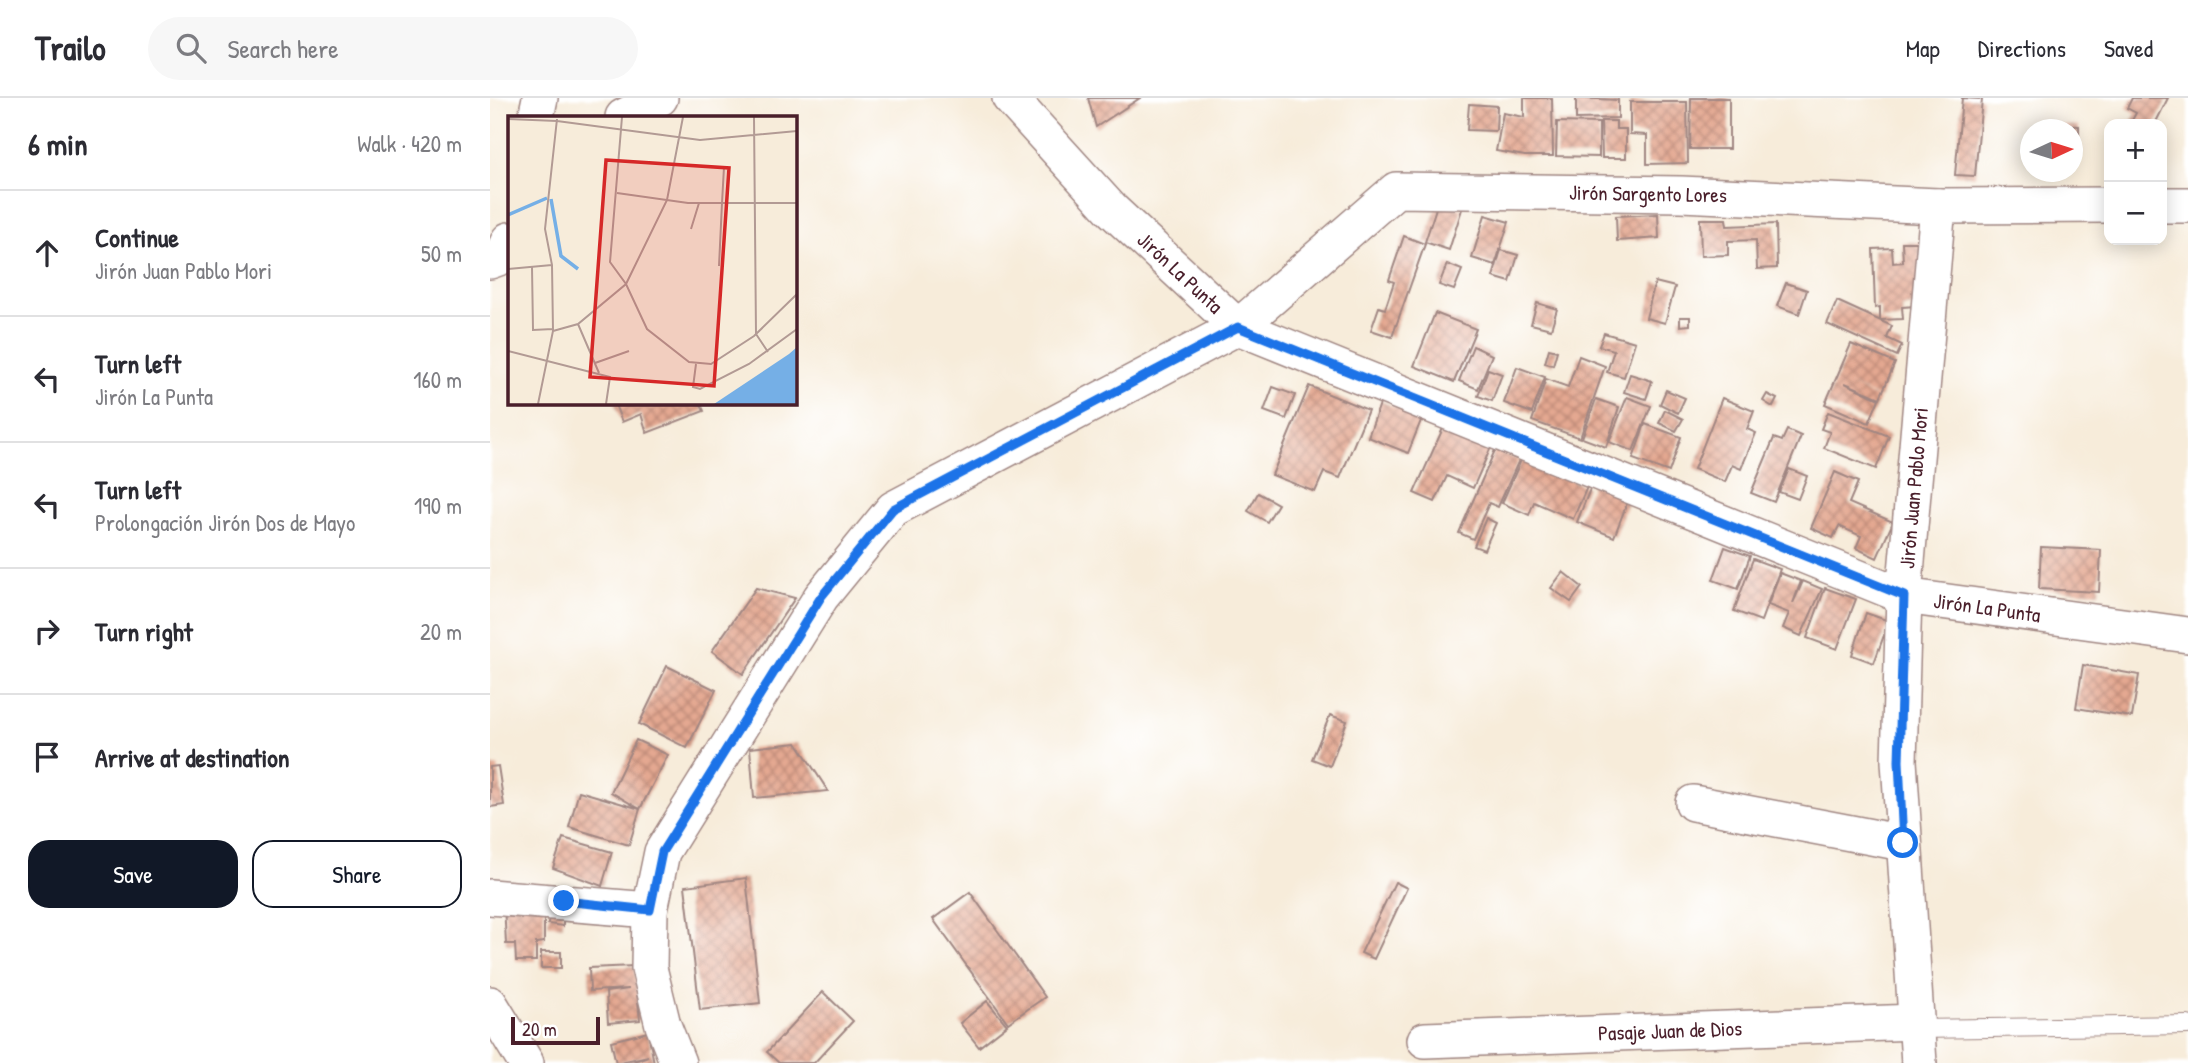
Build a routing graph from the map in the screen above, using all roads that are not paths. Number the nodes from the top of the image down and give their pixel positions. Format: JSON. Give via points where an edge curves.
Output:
{"nodes":[{"id":1,"x":540,"y":98,"type":"edge"},
{"id":2,"x":660,"y":98,"type":"edge"},
{"id":3,"x":1010,"y":98,"type":"edge"},
{"id":4,"x":536,"y":116,"type":"edge"},
{"id":5,"x":625,"y":116,"type":"edge"},
{"id":6,"x":2104,"y":205,"type":"edge"},
{"id":7,"x":2167,"y":205,"type":"edge"},
{"id":8,"x":2188,"y":205,"type":"edge"},
{"id":9,"x":1938,"y":206,"type":"junction"},
{"id":10,"x":1238,"y":327,"type":"junction"},
{"id":11,"x":1904,"y":596,"type":"junction"},
{"id":12,"x":2188,"y":635,"type":"edge"},
{"id":13,"x":1693,"y":803,"type":"dead end"},
{"id":14,"x":1903,"y":843,"type":"junction"},
{"id":15,"x":490,"y":897,"type":"edge"},
{"id":16,"x":650,"y":910,"type":"junction"},
{"id":17,"x":490,"y":1004,"type":"edge"},
{"id":18,"x":1916,"y":1025,"type":"junction"},
{"id":19,"x":2188,"y":1025,"type":"edge"},
{"id":20,"x":1426,"y":1040,"type":"dead end"},
{"id":21,"x":526,"y":1063,"type":"edge"},
{"id":22,"x":678,"y":1063,"type":"edge"},
{"id":23,"x":1919,"y":1063,"type":"edge"}],
"edges":[{"from":1,"to":4,"type":"street"},
{"from":2,"to":5,"type":"street"},
{"from":3,"to":10,"type":"street","name":"Jirón La Punta","via":[[1112,210]]},
{"from":6,"to":9,"type":"street","name":"Jirón Sargento Lores"},
{"from":7,"to":8,"type":"street"},
{"from":9,"to":10,"type":"street","name":"Jirón Sargento Lores","via":[[1681,194],[1396,190]]},
{"from":9,"to":11,"type":"street","name":"Jirón Juan Pablo Mori"},
{"from":10,"to":11,"type":"street","name":"Jirón La Punta"},
{"from":10,"to":16,"type":"street","name":"Jirón Sargento Lores","via":[[893,509],[821,597],[662,852]]},
{"from":11,"to":12,"type":"street","name":"Jirón La Punta"},
{"from":11,"to":14,"type":"street","name":"Jirón Juan Pablo Mori","via":[[1899,761]]},
{"from":13,"to":14,"type":"street"},
{"from":14,"to":18,"type":"street","name":"Jirón Juan Pablo Mori"},
{"from":15,"to":16,"type":"street"},
{"from":16,"to":22,"type":"street","name":"Jirón Sargento Lores","via":[[649,968]]},
{"from":17,"to":21,"type":"street"},
{"from":18,"to":19,"type":"lane"},
{"from":18,"to":20,"type":"street","name":"Pasaje Juan de Dios"},
{"from":18,"to":23,"type":"street","name":"Jirón Juan Pablo Mori"}]}
